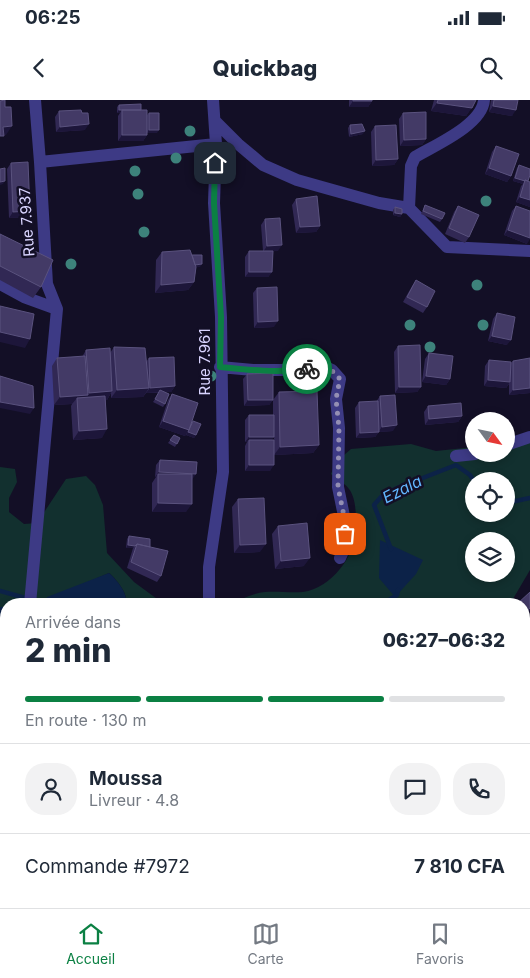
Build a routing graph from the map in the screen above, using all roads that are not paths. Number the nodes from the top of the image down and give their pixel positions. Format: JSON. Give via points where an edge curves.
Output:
{"nodes":[{"id":1,"x":35,"y":100,"type":"edge"},
{"id":2,"x":213,"y":100,"type":"edge"},
{"id":3,"x":484,"y":100,"type":"edge"},
{"id":4,"x":216,"y":121,"type":"junction"},
{"id":5,"x":216,"y":144,"type":"junction"},
{"id":6,"x":40,"y":162,"type":"junction"},
{"id":7,"x":409,"y":208,"type":"junction"},
{"id":8,"x":530,"y":252,"type":"edge"},
{"id":9,"x":0,"y":284,"type":"edge"},
{"id":10,"x":56,"y":309,"type":"junction"},
{"id":11,"x":220,"y":367,"type":"junction"},
{"id":12,"x":530,"y":437,"type":"edge"},
{"id":13,"x":515,"y":442,"type":"edge"},
{"id":14,"x":465,"y":455,"type":"edge"},
{"id":15,"x":456,"y":456,"type":"dead end"},
{"id":16,"x":340,"y":558,"type":"dead end"},
{"id":17,"x":31,"y":598,"type":"edge"},
{"id":18,"x":209,"y":598,"type":"edge"}],
"edges":[{"from":1,"to":6,"type":"street","name":"Rue 7.937"},
{"from":2,"to":4,"type":"street","name":"Rue 7.961"},
{"from":3,"to":7,"type":"street","via":[[476,117],[467,126],[416,157],[411,166]]},
{"from":4,"to":5,"type":"street","name":"Rue 7.961"},
{"from":4,"to":7,"type":"street","via":[[263,165],[297,180],[378,203]]},
{"from":5,"to":6,"type":"street"},
{"from":5,"to":11,"type":"street","name":"Rue 7.961","via":[[214,203],[221,317]]},
{"from":6,"to":10,"type":"street","name":"Rue 7.937","via":[[46,284]]},
{"from":7,"to":8,"type":"street","via":[[448,247]]},
{"from":9,"to":10,"type":"street"},
{"from":10,"to":17,"type":"street"},
{"from":11,"to":16,"type":"street","via":[[297,370],[323,366],[340,379],[336,399],[338,487],[345,521],[345,547]]},
{"from":11,"to":18,"type":"street","name":"Rue 7.961","via":[[223,472],[209,568]]},
{"from":12,"to":13,"type":"street"},
{"from":14,"to":15,"type":"street"}]}
